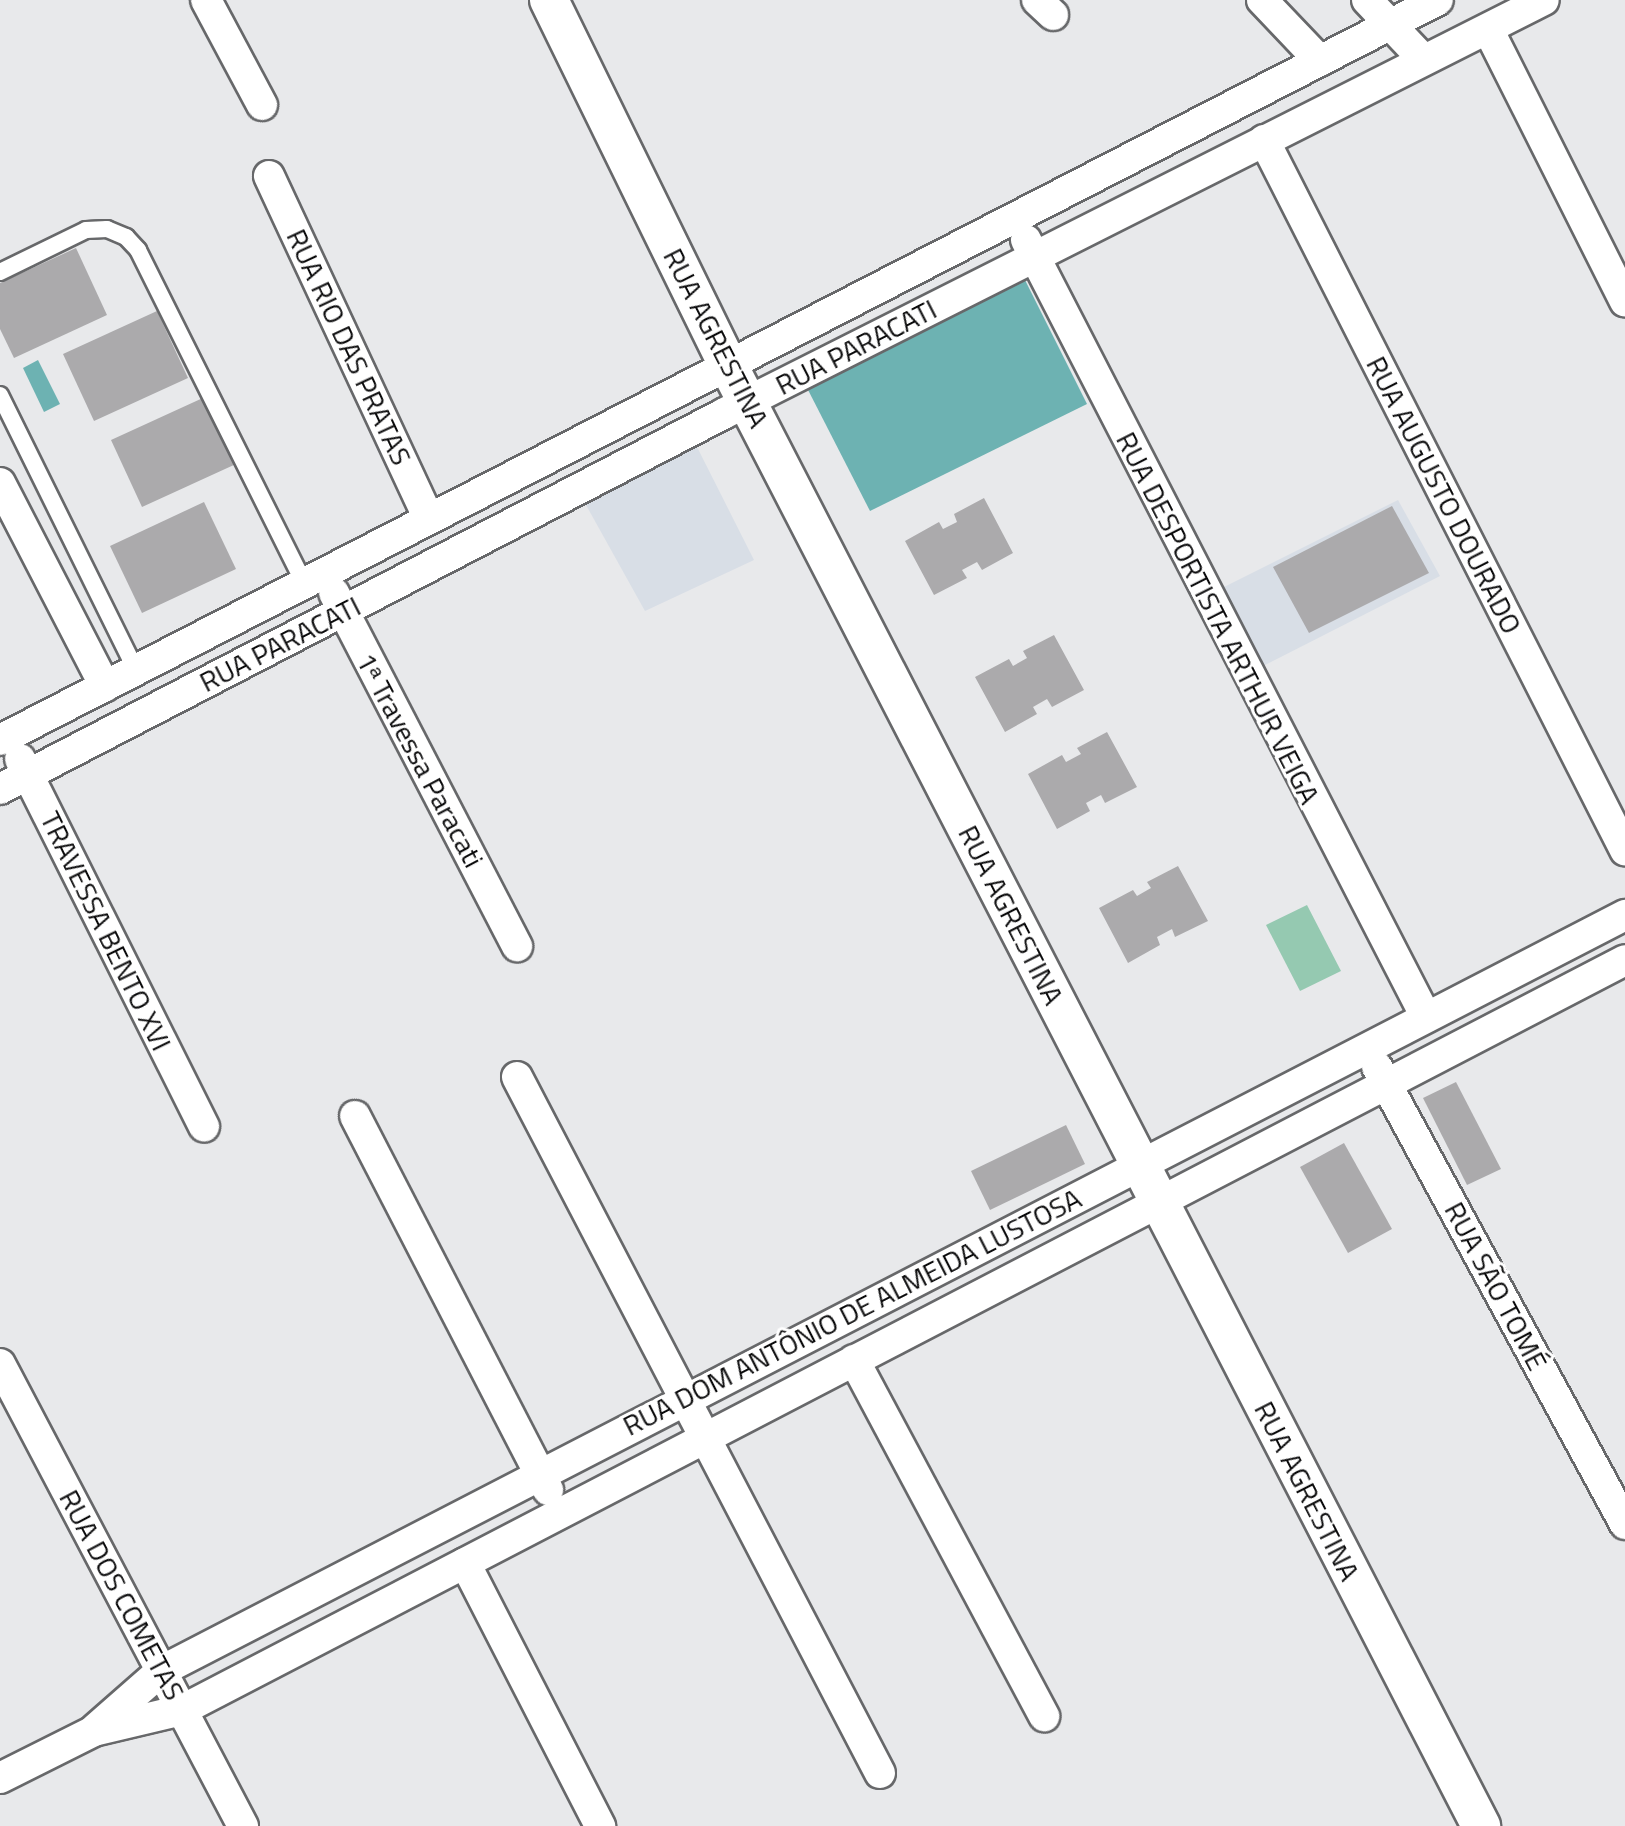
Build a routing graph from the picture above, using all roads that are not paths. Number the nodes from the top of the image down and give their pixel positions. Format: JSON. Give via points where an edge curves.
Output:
{"nodes":[{"id":1,"x":206,"y":0,"type":"edge"},
{"id":2,"x":549,"y":0,"type":"edge"},
{"id":3,"x":1262,"y":0,"type":"edge"},
{"id":4,"x":1367,"y":0,"type":"edge"},
{"id":5,"x":1438,"y":0,"type":"edge"},
{"id":6,"x":1544,"y":0,"type":"edge"},
{"id":7,"x":1389,"y":25,"type":"junction"},
{"id":8,"x":1488,"y":29,"type":"junction"},
{"id":9,"x":1422,"y":58,"type":"junction"},
{"id":10,"x":1320,"y":61,"type":"junction"},
{"id":11,"x":262,"y":105,"type":"dead end"},
{"id":12,"x":1264,"y":140,"type":"junction"},
{"id":13,"x":269,"y":176,"type":"dead end"},
{"id":14,"x":1019,"y":215,"type":"junction"},
{"id":15,"x":1031,"y":258,"type":"junction"},
{"id":16,"x":0,"y":272,"type":"edge"},
{"id":17,"x":1625,"y":301,"type":"edge"},
{"id":18,"x":728,"y":365,"type":"junction"},
{"id":19,"x":0,"y":395,"type":"edge"},
{"id":20,"x":747,"y":402,"type":"junction"},
{"id":21,"x":0,"y":483,"type":"edge"},
{"id":22,"x":429,"y":519,"type":"junction"},
{"id":23,"x":314,"y":578,"type":"junction"},
{"id":24,"x":343,"y":611,"type":"junction"},
{"id":25,"x":136,"y":670,"type":"junction"},
{"id":26,"x":105,"y":686,"type":"junction"},
{"id":27,"x":4,"y":738,"type":"edge"},
{"id":28,"x":28,"y":774,"type":"junction"},
{"id":29,"x":0,"y":789,"type":"edge"},
{"id":30,"x":1625,"y":850,"type":"edge"},
{"id":31,"x":1625,"y":915,"type":"edge"},
{"id":32,"x":517,"y":946,"type":"dead end"},
{"id":33,"x":1625,"y":960,"type":"edge"},
{"id":34,"x":1426,"y":1017,"type":"junction"},
{"id":35,"x":1367,"y":1047,"type":"junction"},
{"id":36,"x":517,"y":1077,"type":"dead end"},
{"id":37,"x":1387,"y":1084,"type":"junction"},
{"id":38,"x":355,"y":1116,"type":"dead end"},
{"id":39,"x":204,"y":1127,"type":"dead end"},
{"id":40,"x":1139,"y":1163,"type":"junction"},
{"id":41,"x":1158,"y":1201,"type":"junction"},
{"id":42,"x":854,"y":1360,"type":"junction"},
{"id":43,"x":0,"y":1364,"type":"edge"},
{"id":44,"x":685,"y":1399,"type":"junction"},
{"id":45,"x":706,"y":1437,"type":"junction"},
{"id":46,"x":540,"y":1474,"type":"junction"},
{"id":47,"x":560,"y":1513,"type":"junction"},
{"id":48,"x":1625,"y":1524,"type":"edge"},
{"id":49,"x":465,"y":1563,"type":"junction"},
{"id":50,"x":161,"y":1671,"type":"junction"},
{"id":51,"x":182,"y":1710,"type":"junction"},
{"id":52,"x":1044,"y":1716,"type":"dead end"},
{"id":53,"x":94,"y":1731,"type":"junction"},
{"id":54,"x":880,"y":1773,"type":"dead end"},
{"id":55,"x":0,"y":1778,"type":"edge"},
{"id":56,"x":243,"y":1826,"type":"edge"},
{"id":57,"x":600,"y":1826,"type":"edge"},
{"id":58,"x":1481,"y":1826,"type":"edge"}],
"edges":[{"from":1,"to":11,"type":"street"},
{"from":2,"to":18,"type":"street","name":"RUA AGRESTINA"},
{"from":3,"to":10,"type":"street"},
{"from":4,"to":7,"type":"street"},
{"from":5,"to":7,"type":"street","name":"RUA PARACATI"},
{"from":6,"to":8,"type":"street","name":"RUA PARACATI"},
{"from":7,"to":9,"type":"street"},
{"from":7,"to":10,"type":"street","name":"RUA PARACATI"},
{"from":8,"to":9,"type":"street","name":"RUA PARACATI"},
{"from":8,"to":17,"type":"street"},
{"from":9,"to":12,"type":"street","name":"RUA PARACATI"},
{"from":10,"to":14,"type":"street","name":"RUA PARACATI"},
{"from":12,"to":15,"type":"street","name":"RUA PARACATI"},
{"from":12,"to":30,"type":"street","name":"RUA AUGUSTO DOURADO"},
{"from":13,"to":22,"type":"street","name":"RUA RIO DAS PRATAS"},
{"from":14,"to":15,"type":"street","name":"RUA DESPORTISTA ARTHUR VEIGA"},
{"from":14,"to":18,"type":"street","name":"RUA PARACATI"},
{"from":15,"to":20,"type":"street","name":"RUA PARACATI"},
{"from":15,"to":34,"type":"street","name":"RUA DESPORTISTA ARTHUR VEIGA"},
{"from":16,"to":23,"type":"lane","via":[[86,230],[107,229],[126,237],[138,250]]},
{"from":18,"to":20,"type":"street","name":"RUA AGRESTINA"},
{"from":18,"to":22,"type":"street","name":"RUA PARACATI"},
{"from":19,"to":25,"type":"lane"},
{"from":20,"to":24,"type":"street","name":"RUA PARACATI"},
{"from":20,"to":40,"type":"street","name":"RUA AGRESTINA"},
{"from":21,"to":26,"type":"street"},
{"from":22,"to":23,"type":"street","name":"RUA PARACATI"},
{"from":23,"to":24,"type":"street","name":"1ᵃ Travessa Paracati"},
{"from":23,"to":25,"type":"street","name":"RUA PARACATI"},
{"from":24,"to":28,"type":"street","name":"RUA PARACATI"},
{"from":24,"to":32,"type":"street","name":"1ᵃ Travessa Paracati"},
{"from":25,"to":26,"type":"street","name":"RUA PARACATI"},
{"from":26,"to":27,"type":"street","name":"RUA PARACATI"},
{"from":27,"to":28,"type":"street","name":"TRAVESSA BENTO XVI"},
{"from":28,"to":29,"type":"street","name":"RUA PARACATI"},
{"from":28,"to":39,"type":"street","name":"TRAVESSA BENTO XVI"},
{"from":31,"to":34,"type":"street","name":"RUA DOM ANTÔNIO DE ALMEIDA LUSTOSA"},
{"from":33,"to":37,"type":"street","name":"RUA DOM ANTÔNIO DE ALMEIDA LUSTOSA"},
{"from":34,"to":35,"type":"street","name":"RUA DOM ANTÔNIO DE ALMEIDA LUSTOSA"},
{"from":35,"to":37,"type":"street","name":"RUA SÃO TOMÉ"},
{"from":35,"to":40,"type":"street","name":"RUA DOM ANTÔNIO DE ALMEIDA LUSTOSA"},
{"from":36,"to":44,"type":"street"},
{"from":37,"to":41,"type":"street","name":"RUA DOM ANTÔNIO DE ALMEIDA LUSTOSA"},
{"from":37,"to":48,"type":"street","name":"RUA SÃO TOMÉ"},
{"from":38,"to":46,"type":"street"},
{"from":40,"to":41,"type":"street","name":"RUA AGRESTINA"},
{"from":40,"to":44,"type":"street","name":"RUA DOM ANTÔNIO DE ALMEIDA LUSTOSA"},
{"from":41,"to":42,"type":"street","name":"RUA DOM ANTÔNIO DE ALMEIDA LUSTOSA"},
{"from":41,"to":58,"type":"street","name":"RUA AGRESTINA"},
{"from":42,"to":45,"type":"street","name":"RUA DOM ANTÔNIO DE ALMEIDA LUSTOSA"},
{"from":42,"to":52,"type":"street"},
{"from":43,"to":50,"type":"street","name":"RUA DOS COMETAS"},
{"from":44,"to":45,"type":"street"},
{"from":44,"to":46,"type":"street","name":"RUA DOM ANTÔNIO DE ALMEIDA LUSTOSA"},
{"from":45,"to":47,"type":"street","name":"RUA DOM ANTÔNIO DE ALMEIDA LUSTOSA"},
{"from":45,"to":54,"type":"street"},
{"from":46,"to":47,"type":"street"},
{"from":46,"to":50,"type":"street","name":"RUA DOM ANTÔNIO DE ALMEIDA LUSTOSA"},
{"from":47,"to":49,"type":"street","name":"RUA DOM ANTÔNIO DE ALMEIDA LUSTOSA"},
{"from":49,"to":51,"type":"street","name":"RUA DOM ANTÔNIO DE ALMEIDA LUSTOSA"},
{"from":49,"to":57,"type":"street"},
{"from":50,"to":51,"type":"street","name":"RUA DOS COMETAS"},
{"from":50,"to":53,"type":"street","name":"RUA DOM ANTÔNIO DE ALMEIDA LUSTOSA"},
{"from":51,"to":53,"type":"street","name":"RUA DOM ANTÔNIO DE ALMEIDA LUSTOSA"},
{"from":51,"to":56,"type":"street","name":"RUA DOS COMETAS"},
{"from":53,"to":55,"type":"street","name":"RUA DOM ANTÔNIO DE ALMEIDA LUSTOSA"}]}
